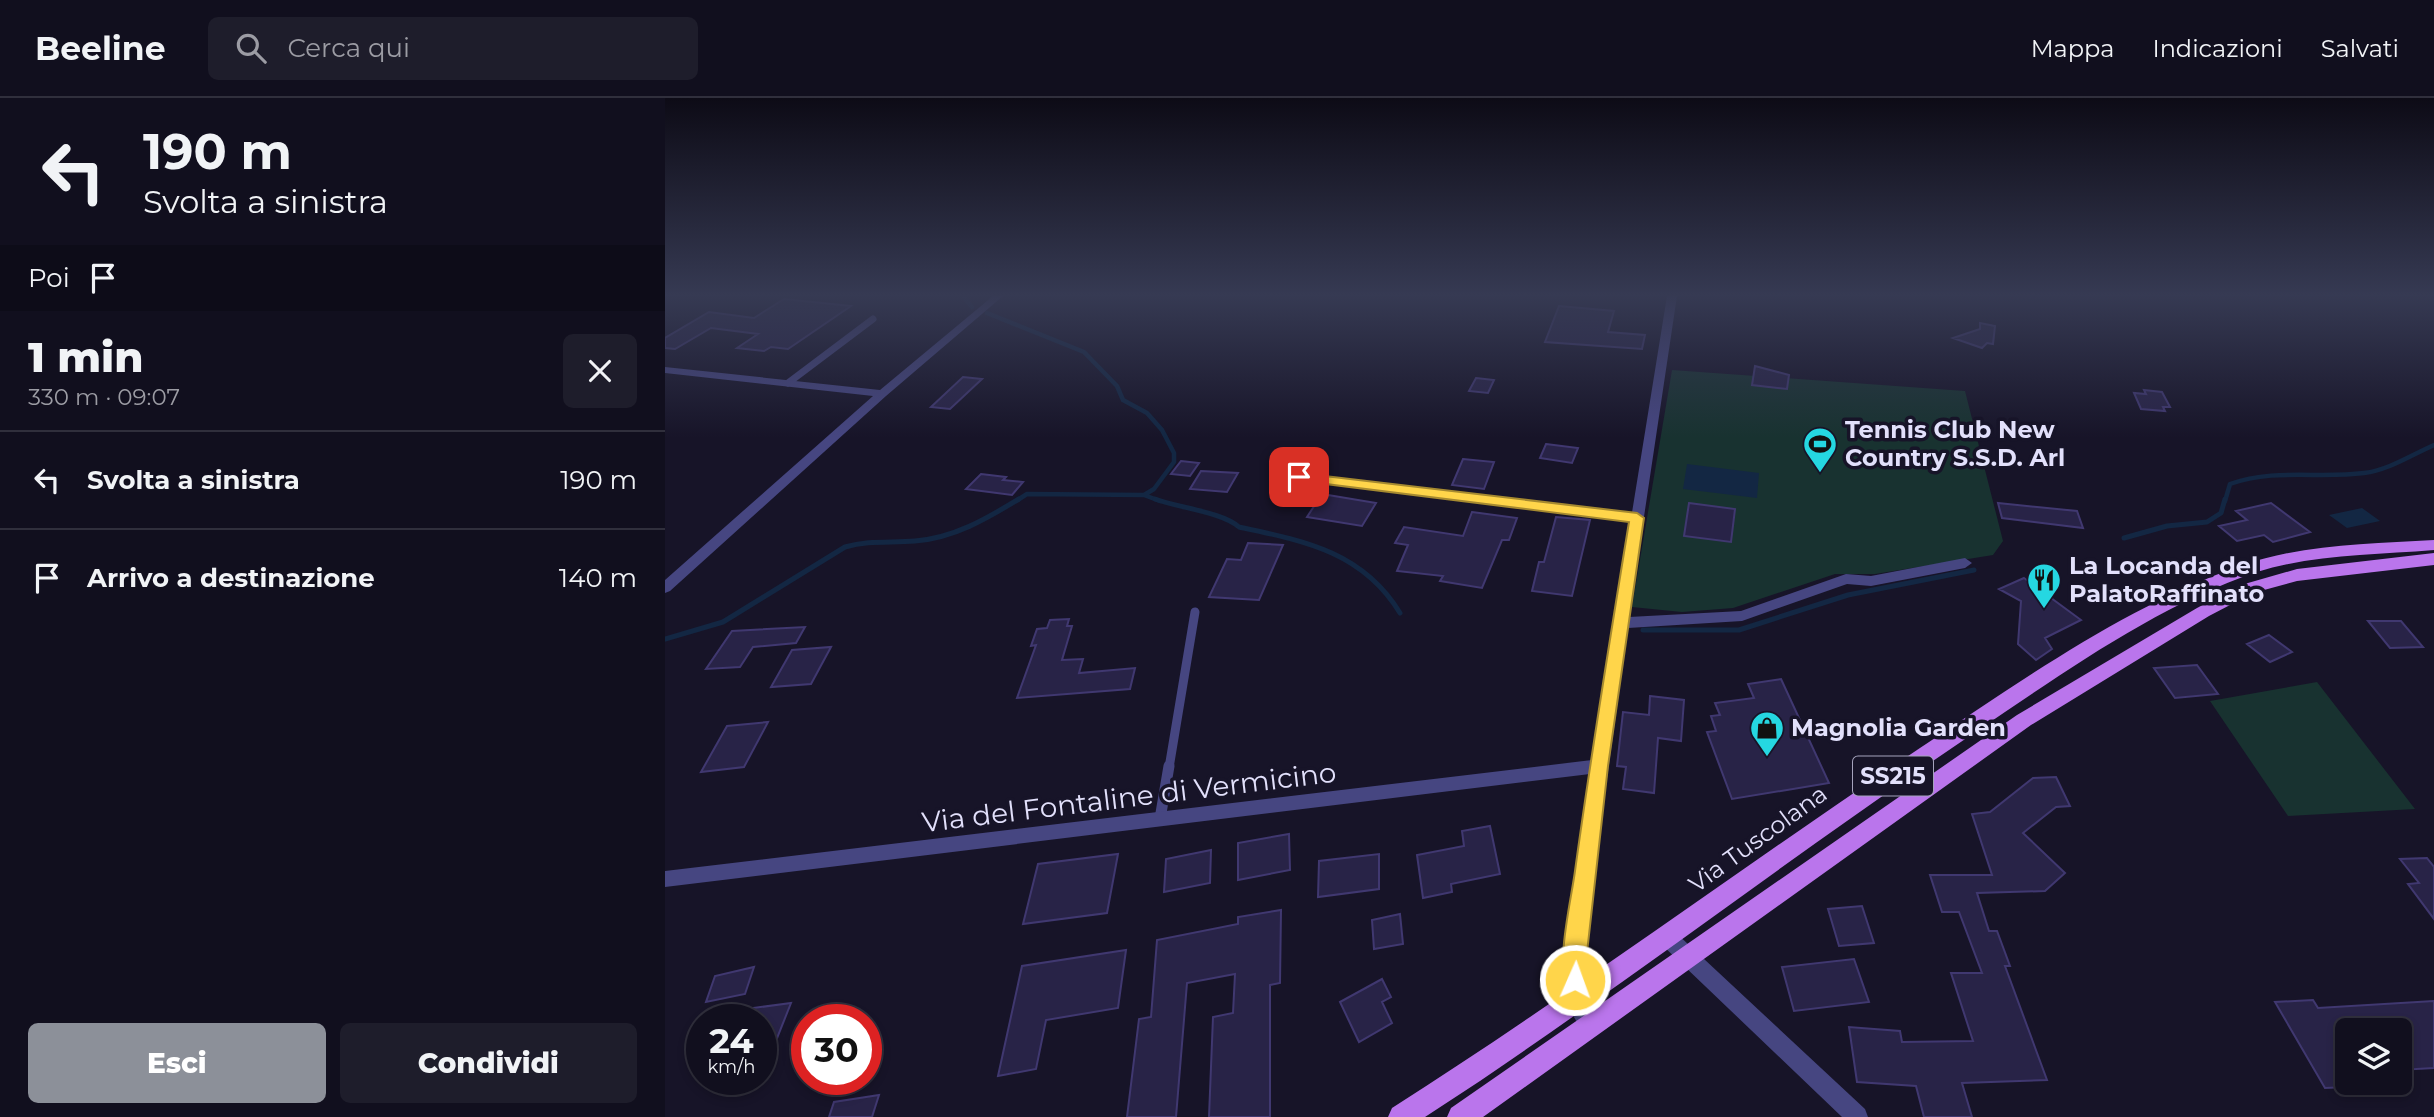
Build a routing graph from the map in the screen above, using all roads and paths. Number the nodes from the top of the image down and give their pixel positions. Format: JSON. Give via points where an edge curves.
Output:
{"nodes":[{"id":1,"x":840,"y":344,"type":"edge"},
{"id":2,"x":942,"y":344,"type":"edge"},
{"id":3,"x":1665,"y":344,"type":"edge"},
{"id":4,"x":665,"y":370,"type":"edge"},
{"id":5,"x":788,"y":383,"type":"junction"},
{"id":6,"x":882,"y":394,"type":"junction"},
{"id":7,"x":1299,"y":477,"type":"dead end"},
{"id":8,"x":1637,"y":518,"type":"junction"},
{"id":9,"x":2434,"y":545,"type":"edge"},
{"id":10,"x":2434,"y":559,"type":"edge"},
{"id":11,"x":1965,"y":563,"type":"dead end"},
{"id":12,"x":665,"y":588,"type":"edge"},
{"id":13,"x":1195,"y":612,"type":"dead end"},
{"id":14,"x":1621,"y":623,"type":"junction"},
{"id":15,"x":1599,"y":766,"type":"junction"},
{"id":16,"x":1160,"y":819,"type":"junction"},
{"id":17,"x":665,"y":879,"type":"edge"},
{"id":18,"x":1667,"y":937,"type":"junction"},
{"id":19,"x":1686,"y":957,"type":"junction"},
{"id":20,"x":1575,"y":1002,"type":"junction"},
{"id":21,"x":1591,"y":1027,"type":"junction"},
{"id":22,"x":1401,"y":1117,"type":"edge"},
{"id":23,"x":1460,"y":1117,"type":"edge"},
{"id":24,"x":1857,"y":1117,"type":"edge"}],
"edges":[{"from":1,"to":5,"type":"lane"},
{"from":2,"to":6,"type":"street"},
{"from":3,"to":8,"type":"street"},
{"from":4,"to":5,"type":"street"},
{"from":5,"to":6,"type":"street"},
{"from":6,"to":12,"type":"street"},
{"from":7,"to":8,"type":"lane"},
{"from":8,"to":14,"type":"street"},
{"from":9,"to":18,"type":"main road","name":"Via Tuscolana","number":"SS215","via":[[2265,564],[2172,604],[2014,696],[1846,808]]},
{"from":10,"to":19,"type":"main road","number":"SS215","via":[[2297,575],[2222,602],[2024,720]]},
{"from":11,"to":14,"type":"street","via":[[1871,581],[1846,579],[1742,616]]},
{"from":13,"to":16,"type":"lane"},
{"from":14,"to":15,"type":"street"},
{"from":15,"to":16,"type":"street","name":"Via del Fontaline di Vermicino"},
{"from":15,"to":20,"type":"street","via":[[1576,937]]},
{"from":16,"to":17,"type":"street","name":"Via del Fontaline di Vermicino"},
{"from":18,"to":19,"type":"street"},
{"from":18,"to":20,"type":"main road","name":"Via Tuscolana","number":"SS215"},
{"from":19,"to":21,"type":"main road","number":"SS215"},
{"from":19,"to":24,"type":"street"},
{"from":20,"to":21,"type":"street"},
{"from":20,"to":22,"type":"main road","name":"Via Tuscolana","number":"SS215"},
{"from":21,"to":23,"type":"main road","number":"SS215"}]}
